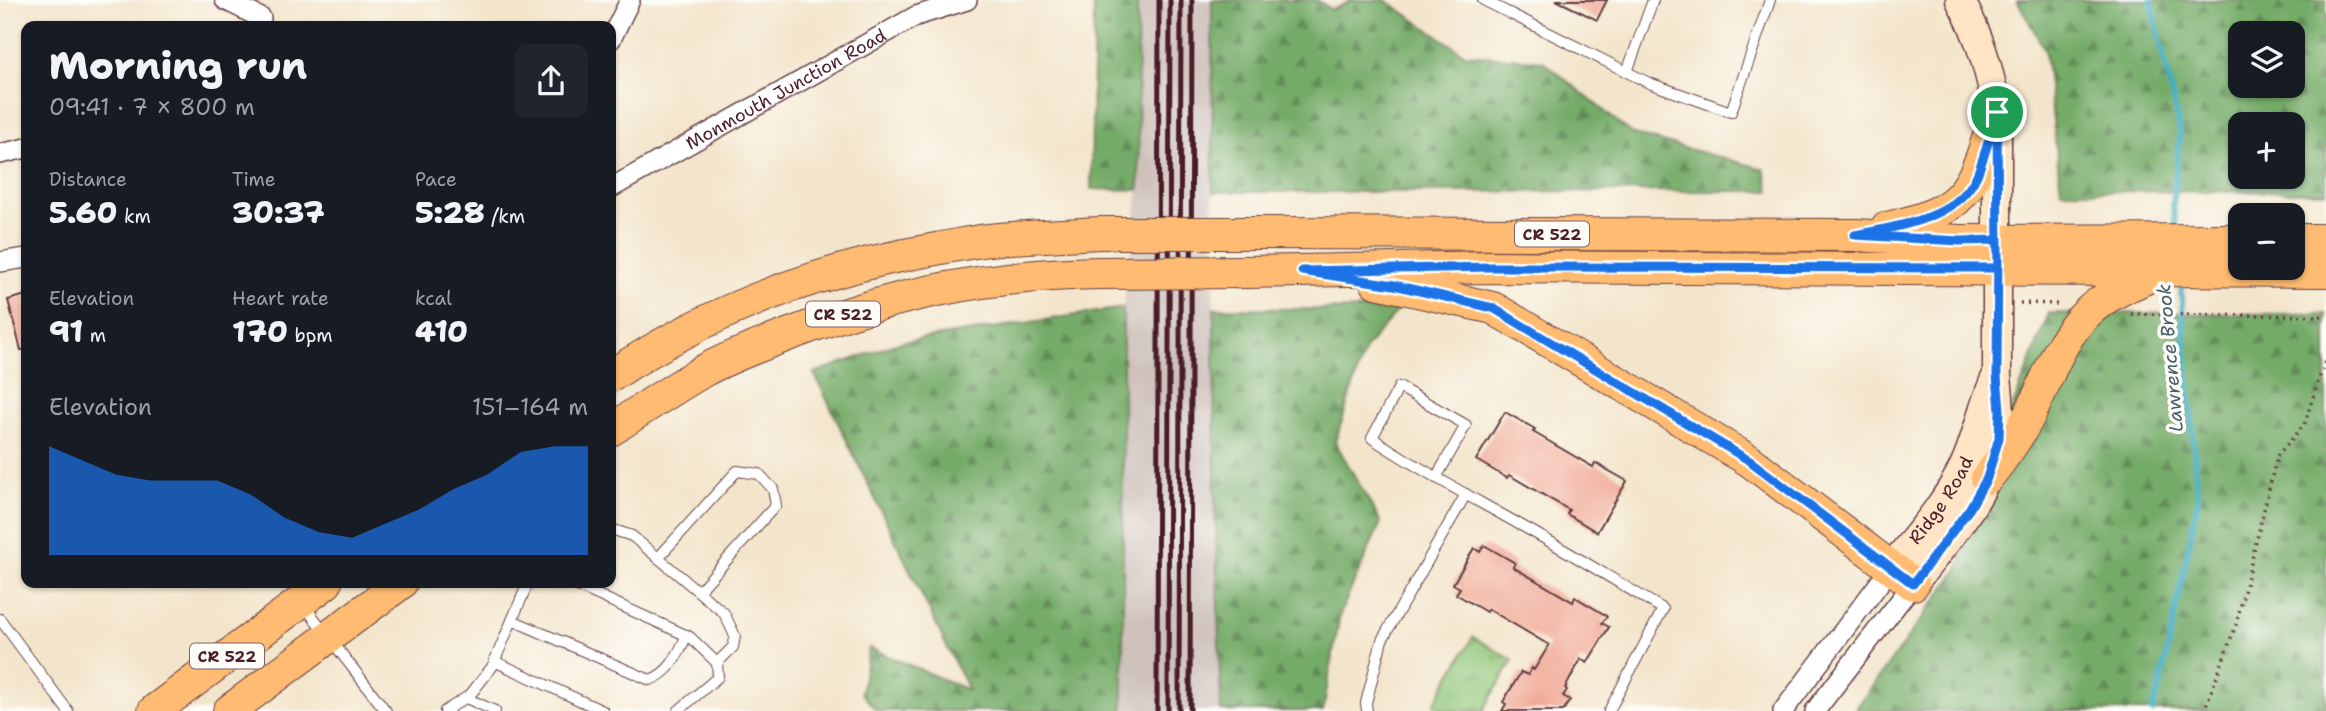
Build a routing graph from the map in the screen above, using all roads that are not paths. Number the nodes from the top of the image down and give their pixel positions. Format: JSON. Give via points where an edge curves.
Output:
{"nodes":[{"id":1,"x":225,"y":0,"type":"edge"},
{"id":2,"x":630,"y":0,"type":"edge"},
{"id":3,"x":967,"y":0,"type":"edge"},
{"id":4,"x":1483,"y":0,"type":"edge"},
{"id":5,"x":1653,"y":0,"type":"edge"},
{"id":6,"x":1770,"y":0,"type":"edge"},
{"id":7,"x":1960,"y":0,"type":"edge"},
{"id":8,"x":263,"y":15,"type":"edge"},
{"id":9,"x":616,"y":29,"type":"edge"},
{"id":10,"x":1627,"y":72,"type":"junction"},
{"id":11,"x":1997,"y":112,"type":"junction"},
{"id":12,"x":21,"y":149,"type":"edge"},
{"id":13,"x":0,"y":154,"type":"edge"},
{"id":14,"x":616,"y":185,"type":"edge"},
{"id":15,"x":1855,"y":235,"type":"junction"},
{"id":16,"x":2305,"y":240,"type":"edge"},
{"id":17,"x":2326,"y":240,"type":"edge"},
{"id":18,"x":2228,"y":250,"type":"edge"},
{"id":19,"x":1998,"y":254,"type":"junction"},
{"id":20,"x":2160,"y":255,"type":"junction"},
{"id":21,"x":21,"y":259,"type":"edge"},
{"id":22,"x":0,"y":262,"type":"edge"},
{"id":23,"x":2305,"y":266,"type":"edge"},
{"id":24,"x":1302,"y":271,"type":"junction"},
{"id":25,"x":2326,"y":271,"type":"edge"},
{"id":26,"x":616,"y":373,"type":"edge"},
{"id":27,"x":1997,"y":376,"type":"junction"},
{"id":28,"x":616,"y":427,"type":"edge"},
{"id":29,"x":1436,"y":478,"type":"junction"},
{"id":30,"x":1987,"y":478,"type":"junction"},
{"id":31,"x":1466,"y":494,"type":"junction"},
{"id":32,"x":616,"y":530,"type":"edge"},
{"id":33,"x":658,"y":558,"type":"junction"},
{"id":34,"x":1901,"y":577,"type":"junction"},
{"id":35,"x":394,"y":588,"type":"edge"},
{"id":36,"x":526,"y":588,"type":"edge"},
{"id":37,"x":582,"y":588,"type":"edge"},
{"id":38,"x":313,"y":592,"type":"edge"},
{"id":39,"x":699,"y":592,"type":"junction"},
{"id":40,"x":0,"y":619,"type":"edge"},
{"id":41,"x":512,"y":620,"type":"junction"},
{"id":42,"x":687,"y":635,"type":"junction"},
{"id":43,"x":328,"y":638,"type":"junction"},
{"id":44,"x":495,"y":661,"type":"junction"},
{"id":45,"x":716,"y":663,"type":"junction"},
{"id":46,"x":466,"y":698,"type":"junction"},
{"id":47,"x":68,"y":711,"type":"edge"},
{"id":48,"x":154,"y":711,"type":"edge"},
{"id":49,"x":229,"y":711,"type":"edge"},
{"id":50,"x":386,"y":711,"type":"edge"},
{"id":51,"x":445,"y":711,"type":"edge"},
{"id":52,"x":495,"y":711,"type":"edge"},
{"id":53,"x":603,"y":711,"type":"edge"},
{"id":54,"x":678,"y":711,"type":"edge"},
{"id":55,"x":1367,"y":711,"type":"edge"},
{"id":56,"x":1609,"y":711,"type":"edge"},
{"id":57,"x":1783,"y":711,"type":"edge"},
{"id":58,"x":1815,"y":711,"type":"edge"}],
"edges":[{"from":1,"to":8,"type":"street"},
{"from":2,"to":9,"type":"street"},
{"from":3,"to":14,"type":"street","name":"Monmouth Junction Road","via":[[916,16]]},
{"from":4,"to":10,"type":"lane"},
{"from":5,"to":10,"type":"lane"},
{"from":6,"to":10,"type":"lane","via":[[1731,112]]},
{"from":7,"to":11,"type":"street","name":"Ridge Road","via":[[1982,45]]},
{"from":11,"to":15,"type":"main road","via":[[1976,177],[1958,201],[1935,215]]},
{"from":11,"to":19,"type":"street","name":"Ridge Road"},
{"from":12,"to":13,"type":"street"},
{"from":15,"to":19,"type":"main road","number":"CR 522","via":[[1960,241]]},
{"from":15,"to":26,"type":"main road","number":"CR 522","bridge":true,"via":[[1101,233],[988,240],[831,271],[690,328]]},
{"from":16,"to":17,"type":"main road"},
{"from":18,"to":20,"type":"main road","number":"CR 522"},
{"from":19,"to":20,"type":"main road","number":"CR 522"},
{"from":19,"to":24,"type":"main road","number":"CR 522"},
{"from":19,"to":27,"type":"street","name":"Ridge Road"},
{"from":20,"to":30,"type":"main road","via":[[2075,327],[2011,448]]},
{"from":21,"to":22,"type":"street"},
{"from":23,"to":25,"type":"main road","number":"CR 522"},
{"from":24,"to":28,"type":"main road","number":"CR 522","bridge":true,"via":[[1048,274],[916,293],[837,316],[707,369]]},
{"from":24,"to":34,"type":"main road","via":[[1394,285],[1493,308],[1750,461]]},
{"from":27,"to":30,"type":"street","name":"Ridge Road","via":[[1999,438]]},
{"from":27,"to":34,"type":"street","name":"Ridge Road","via":[[1962,470]]},
{"from":29,"to":29,"type":"lane","via":[[1466,425],[1399,387],[1371,438]]},
{"from":29,"to":31,"type":"lane"},
{"from":30,"to":34,"type":"street","name":"Ridge Road","via":[[1970,508]]},
{"from":31,"to":55,"type":"lane","via":[[1382,640]]},
{"from":31,"to":56,"type":"lane","via":[[1663,609]]},
{"from":32,"to":33,"type":"lane","via":[[632,536]]},
{"from":33,"to":39,"type":"lane"},
{"from":33,"to":39,"type":"lane","via":[[737,471],[759,474],[773,489],[776,505]]},
{"from":34,"to":57,"type":"street","name":"Ridge Road"},
{"from":34,"to":58,"type":"street","name":"Ridge Road"},
{"from":35,"to":43,"type":"main road","number":"CR 522"},
{"from":36,"to":41,"type":"lane"},
{"from":37,"to":42,"type":"lane"},
{"from":38,"to":43,"type":"lane"},
{"from":38,"to":48,"type":"main road","number":"CR 522"},
{"from":39,"to":45,"type":"lane","via":[[724,613],[735,636],[733,646]]},
{"from":40,"to":47,"type":"lane"},
{"from":41,"to":42,"type":"lane","via":[[650,680],[673,664]]},
{"from":41,"to":44,"type":"lane"},
{"from":42,"to":45,"type":"lane"},
{"from":43,"to":49,"type":"main road","number":"CR 522"},
{"from":43,"to":50,"type":"lane"},
{"from":44,"to":46,"type":"lane"},
{"from":44,"to":53,"type":"lane"},
{"from":45,"to":54,"type":"lane","via":[[718,677]]},
{"from":46,"to":51,"type":"lane"},
{"from":46,"to":52,"type":"lane"}]}
